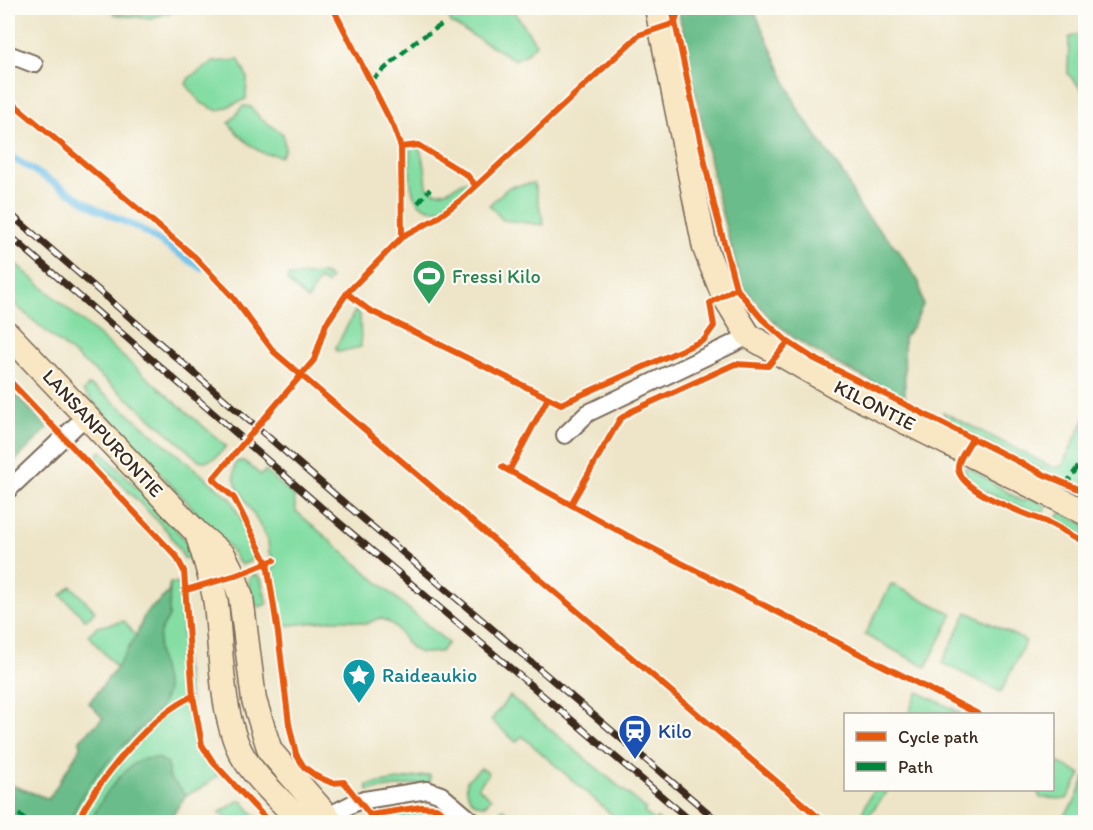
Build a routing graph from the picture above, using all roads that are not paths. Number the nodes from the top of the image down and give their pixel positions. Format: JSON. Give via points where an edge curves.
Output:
{"nodes":[{"id":1,"x":657,"y":8,"type":"edge"},
{"id":2,"x":8,"y":54,"type":"edge"},
{"id":3,"x":34,"y":64,"type":"dead end"},
{"id":4,"x":8,"y":334,"type":"edge"},
{"id":5,"x":749,"y":336,"type":"junction"},
{"id":6,"x":86,"y":416,"type":"junction"},
{"id":7,"x":565,"y":435,"type":"dead end"},
{"id":8,"x":8,"y":490,"type":"edge"},
{"id":9,"x":1086,"y":513,"type":"edge"},
{"id":10,"x":197,"y":533,"type":"junction"},
{"id":11,"x":327,"y":820,"type":"edge"},
{"id":12,"x":301,"y":822,"type":"edge"},
{"id":13,"x":473,"y":822,"type":"edge"}],
"edges":[{"from":1,"to":5,"type":"street","name":"KILONTIE","via":[[705,248],[724,296]]},
{"from":2,"to":3,"type":"street"},
{"from":4,"to":6,"type":"street","name":"LANSANPURONTIE"},
{"from":5,"to":7,"type":"street","via":[[588,413]]},
{"from":5,"to":9,"type":"street","name":"KILONTIE","via":[[845,391]]},
{"from":6,"to":8,"type":"street"},
{"from":6,"to":10,"type":"street","name":"LANSANPURONTIE"},
{"from":10,"to":11,"type":"street","name":"LANSANPURONTIE","via":[[224,556],[234,576],[241,597],[254,700],[270,751]]},
{"from":10,"to":12,"type":"street","name":"LANSANPURONTIE","via":[[213,582],[234,738],[250,766]]},
{"from":11,"to":13,"type":"street","via":[[358,801],[428,790],[441,795]]}]}
